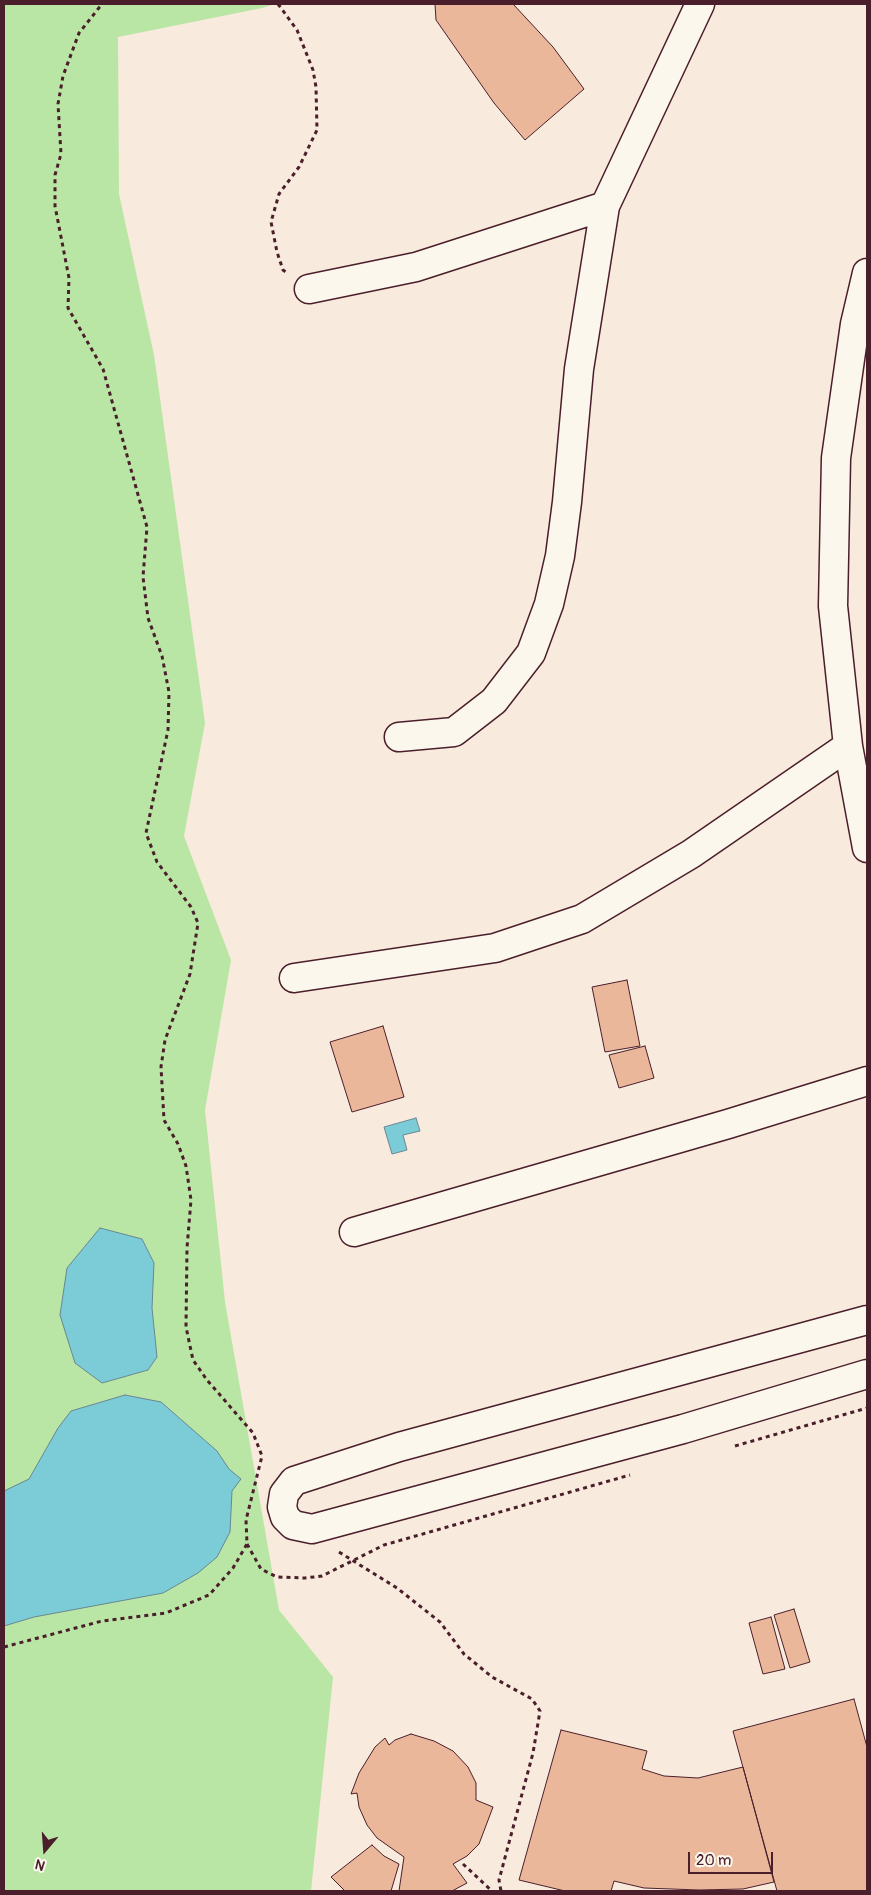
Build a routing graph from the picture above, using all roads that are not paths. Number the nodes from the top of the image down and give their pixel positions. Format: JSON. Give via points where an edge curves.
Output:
{"nodes":[{"id":1,"x":700,"y":4,"type":"edge"},
{"id":2,"x":605,"y":206,"type":"junction"},
{"id":3,"x":867,"y":273,"type":"edge"},
{"id":4,"x":309,"y":290,"type":"road end"},
{"id":5,"x":399,"y":737,"type":"dead end"},
{"id":6,"x":848,"y":746,"type":"junction"},
{"id":7,"x":867,"y":848,"type":"edge"},
{"id":8,"x":294,"y":978,"type":"dead end"},
{"id":9,"x":867,"y":1081,"type":"edge"},
{"id":10,"x":354,"y":1232,"type":"dead end"},
{"id":11,"x":867,"y":1320,"type":"edge"},
{"id":12,"x":867,"y":1374,"type":"edge"}],
"edges":[{"from":1,"to":2,"type":"street"},
{"from":2,"to":4,"type":"street","via":[[416,267]]},
{"from":2,"to":5,"type":"street","via":[[578,369],[560,556],[549,604],[531,653],[494,701],[454,732]]},
{"from":3,"to":6,"type":"street","via":[[855,324],[836,458],[833,606]]},
{"from":6,"to":7,"type":"street"},
{"from":6,"to":8,"type":"street","via":[[691,854],[582,919],[495,948]]},
{"from":9,"to":10,"type":"street"},
{"from":11,"to":12,"type":"street","via":[[399,1447],[294,1481],[284,1494],[282,1507],[292,1525],[312,1529],[326,1526],[683,1429]]}]}
